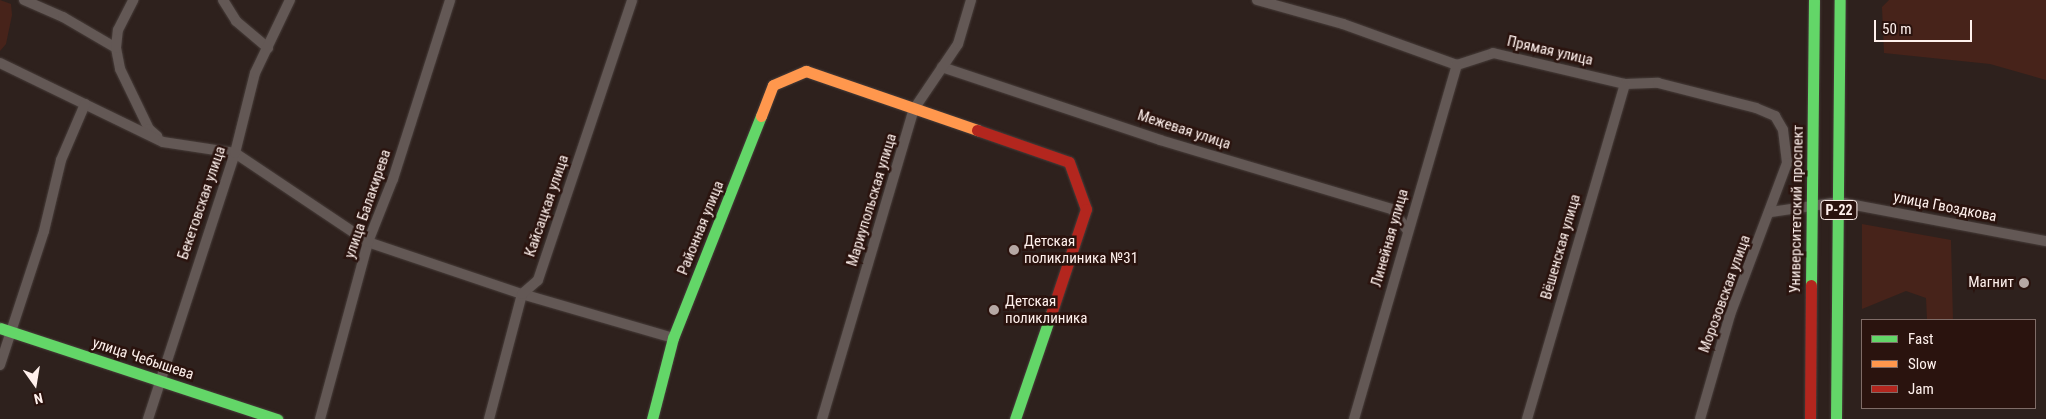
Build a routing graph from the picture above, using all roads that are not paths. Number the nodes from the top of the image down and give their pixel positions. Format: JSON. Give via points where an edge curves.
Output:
{"nodes":[{"id":1,"x":24,"y":0,"type":"edge"},
{"id":2,"x":132,"y":0,"type":"edge"},
{"id":3,"x":223,"y":0,"type":"edge"},
{"id":4,"x":290,"y":0,"type":"edge"},
{"id":5,"x":450,"y":0,"type":"edge"},
{"id":6,"x":632,"y":0,"type":"edge"},
{"id":7,"x":971,"y":0,"type":"edge"},
{"id":8,"x":1257,"y":0,"type":"edge"},
{"id":9,"x":1814,"y":0,"type":"edge"},
{"id":10,"x":1840,"y":0,"type":"edge"},
{"id":11,"x":116,"y":48,"type":"junction"},
{"id":12,"x":268,"y":48,"type":"junction"},
{"id":13,"x":0,"y":63,"type":"edge"},
{"id":14,"x":1457,"y":65,"type":"junction"},
{"id":15,"x":942,"y":67,"type":"junction"},
{"id":16,"x":1625,"y":84,"type":"junction"},
{"id":17,"x":85,"y":104,"type":"junction"},
{"id":18,"x":914,"y":109,"type":"junction"},
{"id":19,"x":163,"y":142,"type":"junction"},
{"id":20,"x":235,"y":153,"type":"junction"},
{"id":21,"x":1782,"y":181,"type":"joint"},
{"id":22,"x":1839,"y":202,"type":"junction"},
{"id":23,"x":1812,"y":203,"type":"junction"},
{"id":24,"x":1771,"y":212,"type":"junction"},
{"id":25,"x":1408,"y":231,"type":"junction"},
{"id":26,"x":2046,"y":241,"type":"edge"},
{"id":27,"x":368,"y":242,"type":"junction"},
{"id":28,"x":522,"y":294,"type":"junction"},
{"id":29,"x":5,"y":330,"type":"edge"},
{"id":30,"x":673,"y":338,"type":"junction"},
{"id":31,"x":0,"y":365,"type":"edge"},
{"id":32,"x":158,"y":379,"type":"junction"},
{"id":33,"x":148,"y":419,"type":"edge"},
{"id":34,"x":277,"y":419,"type":"edge"},
{"id":35,"x":320,"y":419,"type":"edge"},
{"id":36,"x":489,"y":419,"type":"edge"},
{"id":37,"x":652,"y":419,"type":"edge"},
{"id":38,"x":822,"y":419,"type":"edge"},
{"id":39,"x":1015,"y":419,"type":"edge"},
{"id":40,"x":1354,"y":419,"type":"edge"},
{"id":41,"x":1527,"y":419,"type":"edge"},
{"id":42,"x":1700,"y":419,"type":"edge"},
{"id":43,"x":1810,"y":419,"type":"edge"},
{"id":44,"x":1836,"y":419,"type":"edge"}],
"edges":[{"from":1,"to":11,"type":"street","via":[[63,17]]},
{"from":2,"to":11,"type":"street","via":[[118,30]]},
{"from":3,"to":12,"type":"street","via":[[236,21]]},
{"from":4,"to":12,"type":"street","name":"Бекетовская улица"},
{"from":5,"to":27,"type":"street","name":"улица Балакирева","via":[[393,179]]},
{"from":6,"to":28,"type":"street","name":"Кайсацкая улица","via":[[538,280]]},
{"from":7,"to":15,"type":"street","name":"Мариупольская улица","via":[[958,44]]},
{"from":8,"to":14,"type":"street","via":[[1343,24]]},
{"from":9,"to":23,"type":"main road","name":"Университетский проспект","number":"Р-22"},
{"from":10,"to":22,"type":"main road","number":"Р-22"},
{"from":11,"to":19,"type":"street","via":[[120,69],[149,129]]},
{"from":12,"to":20,"type":"street","name":"Бекетовская улица","via":[[255,73]]},
{"from":13,"to":17,"type":"street"},
{"from":14,"to":16,"type":"street","name":"Прямая улица","via":[[1493,53]]},
{"from":14,"to":25,"type":"street","name":"Линейная улица"},
{"from":15,"to":18,"type":"street","name":"Мариупольская улица"},
{"from":15,"to":25,"type":"street","name":"Межевая улица","via":[[1170,143],[1392,209]]},
{"from":16,"to":21,"type":"street","name":"Прямая улица","via":[[1658,83],[1756,108],[1775,116],[1783,130],[1786,145],[1787,163]]},
{"from":16,"to":41,"type":"street","name":"Вёшенская улица"},
{"from":17,"to":19,"type":"street"},
{"from":17,"to":29,"type":"street","via":[[61,160],[44,231]]},
{"from":18,"to":30,"type":"main road","name":"Районная улица","via":[[806,71],[774,85]]},
{"from":18,"to":38,"type":"street","name":"Мариупольская улица"},
{"from":18,"to":39,"type":"main road","via":[[1069,162],[1086,209]]},
{"from":19,"to":20,"type":"street"},
{"from":20,"to":27,"type":"street"},
{"from":20,"to":32,"type":"street","name":"Бекетовская улица"},
{"from":21,"to":24,"type":"street","name":"Морозовская улица"},
{"from":22,"to":23,"type":"street","name":"улица Гвоздкова"},
{"from":22,"to":26,"type":"street","name":"улица Гвоздкова"},
{"from":22,"to":44,"type":"main road","number":"Р-22"},
{"from":23,"to":24,"type":"street","name":"улица Гвоздкова"},
{"from":23,"to":43,"type":"main road","name":"Университетский проспект","number":"Р-22"},
{"from":24,"to":42,"type":"street","name":"Морозовская улица","via":[[1730,314]]},
{"from":25,"to":40,"type":"street","name":"Линейная улица"},
{"from":27,"to":28,"type":"street"},
{"from":27,"to":35,"type":"street","name":"улица Балакирева"},
{"from":28,"to":30,"type":"street"},
{"from":28,"to":36,"type":"street","name":"Кайсацкая улица"},
{"from":29,"to":31,"type":"street"},
{"from":29,"to":32,"type":"main road","name":"улица Чебышева"},
{"from":30,"to":37,"type":"main road","name":"Районная улица"},
{"from":32,"to":33,"type":"street","name":"Бекетовская улица"},
{"from":32,"to":34,"type":"main road","name":"улица Чебышева"}]}
